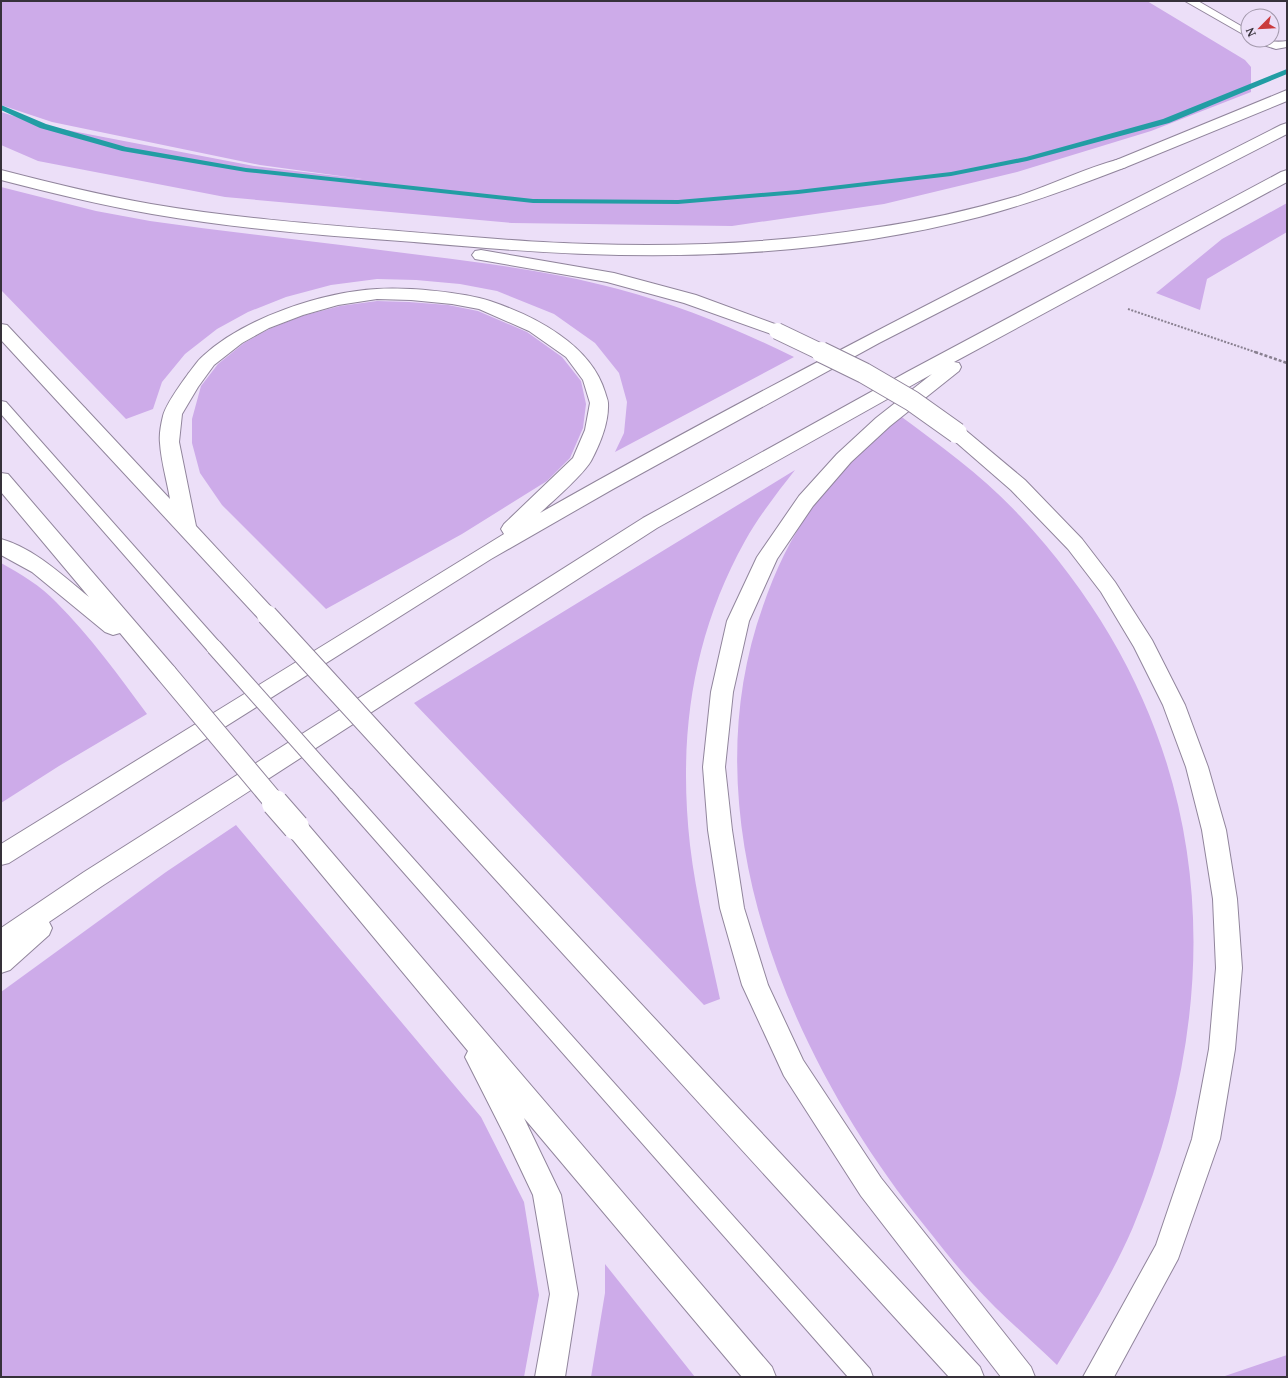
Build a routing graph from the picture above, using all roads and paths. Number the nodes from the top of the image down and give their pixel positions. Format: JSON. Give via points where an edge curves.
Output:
{"nodes":[{"id":1,"x":1190,"y":1,"type":"edge"},
{"id":2,"x":1240,"y":29,"type":"edge"},
{"id":3,"x":1287,"y":95,"type":"edge"},
{"id":4,"x":1287,"y":128,"type":"edge"},
{"id":5,"x":1,"y":174,"type":"edge"},
{"id":6,"x":1287,"y":175,"type":"edge"},
{"id":7,"x":346,"y":233,"type":"junction"},
{"id":8,"x":1128,"y":309,"type":"dead end"},
{"id":9,"x":1,"y":329,"type":"edge"},
{"id":10,"x":991,"y":336,"type":"junction"},
{"id":11,"x":1287,"y":363,"type":"edge"},
{"id":12,"x":1,"y":405,"type":"edge"},
{"id":13,"x":1,"y":479,"type":"edge"},
{"id":14,"x":186,"y":528,"type":"junction"},
{"id":15,"x":1,"y":546,"type":"edge"},
{"id":16,"x":484,"y":554,"type":"junction"},
{"id":17,"x":167,"y":674,"type":"junction"},
{"id":18,"x":35,"y":834,"type":"junction"},
{"id":19,"x":1,"y":850,"type":"edge"},
{"id":20,"x":1,"y":856,"type":"edge"},
{"id":21,"x":93,"y":879,"type":"junction"},
{"id":22,"x":1,"y":941,"type":"edge"},
{"id":23,"x":1,"y":963,"type":"edge"},
{"id":24,"x":456,"y":1018,"type":"junction"},
{"id":25,"x":550,"y":1377,"type":"edge"},
{"id":26,"x":761,"y":1377,"type":"edge"},
{"id":27,"x":862,"y":1377,"type":"edge"},
{"id":28,"x":969,"y":1377,"type":"edge"},
{"id":29,"x":1020,"y":1377,"type":"edge"},
{"id":30,"x":1098,"y":1377,"type":"edge"}],
"edges":[{"from":1,"to":2,"type":"lane"},
{"from":3,"to":7,"type":"highway","via":[[1120,164],[1022,200],[891,230],[809,242],[679,250],[608,250]]},
{"from":4,"to":16,"type":"highway","via":[[872,339],[606,484]]},
{"from":5,"to":7,"type":"highway","via":[[46,188],[170,212]]},
{"from":6,"to":10,"type":"highway"},
{"from":7,"to":30,"type":"highway","bridge":true,"via":[[608,277],[690,299],[777,331],[864,373],[912,401],[957,433],[1018,485],[1075,544],[1108,587],[1144,645],[1174,705],[1197,767],[1214,830],[1225,899],[1229,968],[1222,1049],[1206,1139],[1168,1250]]},
{"from":8,"to":11,"type":"path"},
{"from":9,"to":14,"type":"highway"},
{"from":10,"to":21,"type":"highway","via":[[907,379],[650,523]]},
{"from":10,"to":29,"type":"highway","via":[[883,422],[844,458],[806,501],[767,556],[738,621],[722,692],[714,767],[720,830],[732,908],[756,985],[793,1068],[872,1187]]},
{"from":12,"to":27,"type":"lane","bridge":true},
{"from":13,"to":17,"type":"highway"},
{"from":14,"to":16,"type":"highway","via":[[169,442],[173,414],[208,361],[236,339],[263,324],[297,311],[337,300],[378,294],[411,295],[484,305],[535,327],[572,353],[592,379],[599,403],[595,430],[581,461]]},
{"from":14,"to":28,"type":"highway","bridge":true},
{"from":15,"to":17,"type":"highway","via":[[44,571],[72,592]]},
{"from":16,"to":18,"type":"highway"},
{"from":17,"to":24,"type":"highway","bridge":true},
{"from":18,"to":19,"type":"highway"},
{"from":18,"to":20,"type":"highway"},
{"from":21,"to":22,"type":"highway"},
{"from":21,"to":23,"type":"highway"},
{"from":24,"to":25,"type":"highway","via":[[515,1126],[548,1195],[564,1294]]},
{"from":24,"to":26,"type":"highway"}]}
